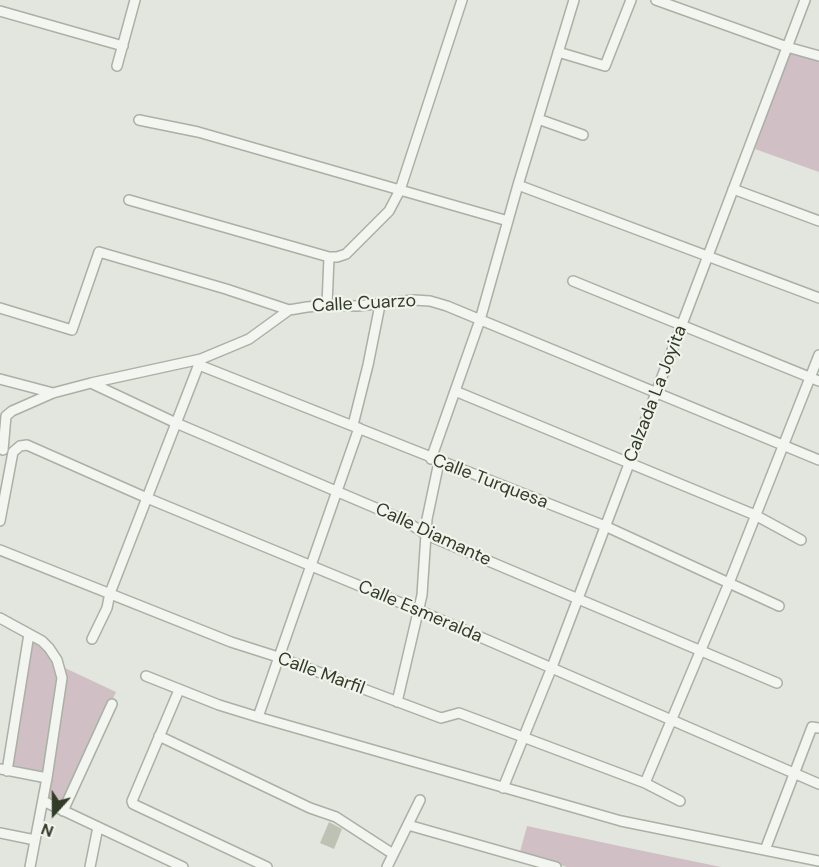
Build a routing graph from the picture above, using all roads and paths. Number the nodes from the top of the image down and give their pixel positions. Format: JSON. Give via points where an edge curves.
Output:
{"nodes":[{"id":1,"x":135,"y":0,"type":"edge"},
{"id":2,"x":462,"y":0,"type":"edge"},
{"id":3,"x":574,"y":0,"type":"edge"},
{"id":4,"x":631,"y":0,"type":"edge"},
{"id":5,"x":656,"y":0,"type":"edge"},
{"id":6,"x":805,"y":0,"type":"edge"},
{"id":7,"x":0,"y":11,"type":"edge"},
{"id":8,"x":123,"y":46,"type":"junction"},
{"id":9,"x":787,"y":47,"type":"junction"},
{"id":10,"x":558,"y":52,"type":"junction"},
{"id":11,"x":819,"y":56,"type":"edge"},
{"id":12,"x":117,"y":66,"type":"dead end"},
{"id":13,"x":538,"y":119,"type":"junction"},
{"id":14,"x":139,"y":120,"type":"dead end"},
{"id":15,"x":583,"y":135,"type":"dead end"},
{"id":16,"x":518,"y":185,"type":"junction"},
{"id":17,"x":733,"y":189,"type":"junction"},
{"id":18,"x":400,"y":190,"type":"junction"},
{"id":19,"x":129,"y":200,"type":"dead end"},
{"id":20,"x":819,"y":220,"type":"edge"},
{"id":21,"x":508,"y":221,"type":"junction"},
{"id":22,"x":329,"y":256,"type":"junction"},
{"id":23,"x":708,"y":256,"type":"junction"},
{"id":24,"x":573,"y":280,"type":"dead end"},
{"id":25,"x":819,"y":298,"type":"edge"},
{"id":26,"x":380,"y":304,"type":"junction"},
{"id":27,"x":327,"y":305,"type":"junction"},
{"id":28,"x":0,"y":308,"type":"edge"},
{"id":29,"x":289,"y":310,"type":"junction"},
{"id":30,"x":480,"y":320,"type":"junction"},
{"id":31,"x":682,"y":325,"type":"junction"},
{"id":32,"x":819,"y":354,"type":"edge"},
{"id":33,"x":200,"y":362,"type":"junction"},
{"id":34,"x":0,"y":379,"type":"edge"},
{"id":35,"x":814,"y":379,"type":"edge"},
{"id":36,"x":91,"y":383,"type":"junction"},
{"id":37,"x":455,"y":391,"type":"junction"},
{"id":38,"x":53,"y":393,"type":"junction"},
{"id":39,"x":656,"y":393,"type":"junction"},
{"id":40,"x":176,"y":423,"type":"junction"},
{"id":41,"x":356,"y":427,"type":"junction"},
{"id":42,"x":783,"y":447,"type":"junction"},
{"id":43,"x":1,"y":449,"type":"edge"},
{"id":44,"x":17,"y":449,"type":"junction"},
{"id":45,"x":436,"y":460,"type":"junction"},
{"id":46,"x":819,"y":460,"type":"edge"},
{"id":47,"x":629,"y":463,"type":"junction"},
{"id":48,"x":338,"y":492,"type":"junction"},
{"id":49,"x":147,"y":498,"type":"junction"},
{"id":50,"x":755,"y":515,"type":"junction"},
{"id":51,"x":0,"y":521,"type":"edge"},
{"id":52,"x":605,"y":526,"type":"junction"},
{"id":53,"x":427,"y":535,"type":"junction"},
{"id":54,"x":801,"y":540,"type":"dead end"},
{"id":55,"x":0,"y":550,"type":"edge"},
{"id":56,"x":309,"y":566,"type":"junction"},
{"id":57,"x":729,"y":583,"type":"junction"},
{"id":58,"x":110,"y":593,"type":"junction"},
{"id":59,"x":577,"y":600,"type":"junction"},
{"id":60,"x":779,"y":606,"type":"dead end"},
{"id":61,"x":418,"y":610,"type":"junction"},
{"id":62,"x":0,"y":618,"type":"edge"},
{"id":63,"x":29,"y":634,"type":"junction"},
{"id":64,"x":92,"y":639,"type":"dead end"},
{"id":65,"x":701,"y":651,"type":"junction"},
{"id":66,"x":278,"y":657,"type":"junction"},
{"id":67,"x":552,"y":667,"type":"junction"},
{"id":68,"x":146,"y":676,"type":"dead end"},
{"id":69,"x":777,"y":683,"type":"dead end"},
{"id":70,"x":179,"y":690,"type":"junction"},
{"id":71,"x":397,"y":702,"type":"junction"},
{"id":72,"x":112,"y":704,"type":"dead end"},
{"id":73,"x":258,"y":717,"type":"junction"},
{"id":74,"x":672,"y":721,"type":"junction"},
{"id":75,"x":819,"y":728,"type":"edge"},
{"id":76,"x":159,"y":736,"type":"junction"},
{"id":77,"x":524,"y":737,"type":"junction"},
{"id":78,"x":4,"y":770,"type":"edge"},
{"id":79,"x":793,"y":773,"type":"junction"},
{"id":80,"x":47,"y":778,"type":"junction"},
{"id":81,"x":645,"y":783,"type":"junction"},
{"id":82,"x":819,"y":783,"type":"edge"},
{"id":83,"x":503,"y":788,"type":"junction"},
{"id":84,"x":420,"y":800,"type":"dead end"},
{"id":85,"x":43,"y":801,"type":"junction"},
{"id":86,"x":680,"y":801,"type":"dead end"},
{"id":87,"x":63,"y":811,"type":"junction"},
{"id":88,"x":408,"y":825,"type":"junction"},
{"id":89,"x":98,"y":827,"type":"junction"},
{"id":90,"x":0,"y":833,"type":"edge"},
{"id":91,"x":35,"y":840,"type":"junction"},
{"id":92,"x":765,"y":850,"type":"junction"},
{"id":93,"x":393,"y":854,"type":"junction"},
{"id":94,"x":819,"y":861,"type":"edge"},
{"id":95,"x":30,"y":867,"type":"edge"},
{"id":96,"x":90,"y":867,"type":"edge"},
{"id":97,"x":183,"y":867,"type":"edge"},
{"id":98,"x":267,"y":867,"type":"edge"},
{"id":99,"x":387,"y":867,"type":"edge"},
{"id":100,"x":556,"y":867,"type":"edge"}],
"edges":[{"from":1,"to":8,"type":"street"},
{"from":2,"to":18,"type":"street"},
{"from":3,"to":10,"type":"street"},
{"from":4,"to":10,"type":"street","via":[[605,66]]},
{"from":5,"to":9,"type":"street"},
{"from":6,"to":9,"type":"street","name":"Calzada La Joyita"},
{"from":7,"to":8,"type":"street"},
{"from":8,"to":12,"type":"street"},
{"from":9,"to":11,"type":"street"},
{"from":9,"to":17,"type":"street","name":"Calzada La Joyita"},
{"from":10,"to":13,"type":"street"},
{"from":13,"to":15,"type":"street"},
{"from":13,"to":16,"type":"street"},
{"from":14,"to":18,"type":"street","via":[[198,132]]},
{"from":16,"to":21,"type":"street"},
{"from":16,"to":23,"type":"street"},
{"from":17,"to":20,"type":"street"},
{"from":17,"to":23,"type":"street","name":"Calzada La Joyita"},
{"from":18,"to":21,"type":"street"},
{"from":18,"to":22,"type":"street","via":[[389,211],[351,250],[337,257]]},
{"from":19,"to":22,"type":"street"},
{"from":21,"to":30,"type":"street"},
{"from":22,"to":27,"type":"street"},
{"from":23,"to":25,"type":"street"},
{"from":23,"to":31,"type":"street","name":"Calzada La Joyita"},
{"from":24,"to":31,"type":"street"},
{"from":26,"to":27,"type":"street","name":"Calle Cuarzo"},
{"from":26,"to":30,"type":"street","name":"Calle Cuarzo","via":[[430,301]]},
{"from":26,"to":41,"type":"street"},
{"from":27,"to":29,"type":"street","name":"Calle Cuarzo"},
{"from":28,"to":29,"type":"street","via":[[72,330],[99,252]]},
{"from":29,"to":33,"type":"street","name":"Calle Cuarzo","via":[[249,339]]},
{"from":30,"to":37,"type":"street"},
{"from":30,"to":39,"type":"street","name":"Calle Cuarzo"},
{"from":31,"to":35,"type":"street"},
{"from":31,"to":39,"type":"street","name":"Calzada La Joyita"},
{"from":32,"to":35,"type":"street"},
{"from":33,"to":36,"type":"street","name":"Calle Cuarzo"},
{"from":33,"to":40,"type":"street"},
{"from":33,"to":41,"type":"street","name":"Calle Turquesa"},
{"from":34,"to":38,"type":"street"},
{"from":35,"to":42,"type":"street"},
{"from":36,"to":38,"type":"street","name":"Calle Cuarzo"},
{"from":36,"to":40,"type":"street","name":"Calle Diamante"},
{"from":37,"to":45,"type":"street"},
{"from":37,"to":47,"type":"street"},
{"from":38,"to":43,"type":"street","name":"Calle Cuarzo","via":[[6,416]]},
{"from":39,"to":42,"type":"street","name":"Calle Cuarzo"},
{"from":39,"to":47,"type":"street","name":"Calzada La Joyita"},
{"from":40,"to":48,"type":"street","name":"Calle Diamante"},
{"from":40,"to":49,"type":"street"},
{"from":41,"to":45,"type":"street","name":"Calle Turquesa"},
{"from":41,"to":48,"type":"street"},
{"from":42,"to":46,"type":"street","name":"Calle Cuarzo"},
{"from":42,"to":50,"type":"street"},
{"from":43,"to":44,"type":"street","name":"Calle Esmeralda"},
{"from":44,"to":49,"type":"street","name":"Calle Esmeralda","via":[[27,445]]},
{"from":44,"to":51,"type":"street"},
{"from":45,"to":52,"type":"street","name":"Calle Turquesa"},
{"from":45,"to":53,"type":"street"},
{"from":47,"to":50,"type":"street"},
{"from":47,"to":52,"type":"street","name":"Calzada La Joyita"},
{"from":48,"to":53,"type":"street","name":"Calle Diamante","via":[[404,520]]},
{"from":48,"to":56,"type":"street"},
{"from":49,"to":56,"type":"street","name":"Calle Esmeralda"},
{"from":49,"to":58,"type":"street"},
{"from":50,"to":54,"type":"street"},
{"from":50,"to":57,"type":"street"},
{"from":52,"to":57,"type":"street","name":"Calle Turquesa"},
{"from":52,"to":59,"type":"street","name":"Calzada La Joyita"},
{"from":53,"to":59,"type":"street","name":"Calle Diamante"},
{"from":53,"to":61,"type":"street"},
{"from":55,"to":58,"type":"street","name":"Calle Marfil"},
{"from":56,"to":61,"type":"street","name":"Calle Esmeralda"},
{"from":56,"to":66,"type":"street"},
{"from":57,"to":60,"type":"street","name":"Calle Turquesa"},
{"from":57,"to":65,"type":"street"},
{"from":58,"to":64,"type":"street"},
{"from":58,"to":66,"type":"street","name":"Calle Marfil"},
{"from":59,"to":65,"type":"street","name":"Calle Diamante"},
{"from":59,"to":67,"type":"street","name":"Calzada La Joyita"},
{"from":61,"to":67,"type":"street","name":"Calle Esmeralda"},
{"from":61,"to":71,"type":"street"},
{"from":62,"to":63,"type":"street"},
{"from":63,"to":78,"type":"street"},
{"from":63,"to":80,"type":"street","via":[[50,648],[62,678]]},
{"from":65,"to":69,"type":"street","name":"Calle Diamante"},
{"from":65,"to":74,"type":"street"},
{"from":66,"to":71,"type":"street","name":"Calle Marfil"},
{"from":66,"to":73,"type":"street"},
{"from":67,"to":74,"type":"street","name":"Calle Esmeralda"},
{"from":67,"to":77,"type":"street","name":"Calzada La Joyita"},
{"from":68,"to":70,"type":"street"},
{"from":70,"to":73,"type":"street"},
{"from":70,"to":76,"type":"street"},
{"from":71,"to":77,"type":"street","name":"Calle Marfil","via":[[441,718],[459,713]]},
{"from":72,"to":87,"type":"street"},
{"from":73,"to":83,"type":"street"},
{"from":74,"to":79,"type":"street","name":"Calle Esmeralda"},
{"from":74,"to":81,"type":"street"},
{"from":75,"to":79,"type":"street","via":[[813,727]]},
{"from":76,"to":93,"type":"street","via":[[336,817]]},
{"from":76,"to":98,"type":"street","via":[[133,804]]},
{"from":77,"to":81,"type":"street","name":"Calle Marfil"},
{"from":77,"to":83,"type":"street","name":"Calzada La Joyita"},
{"from":78,"to":80,"type":"street"},
{"from":79,"to":82,"type":"street","name":"Calle Esmeralda"},
{"from":79,"to":92,"type":"street"},
{"from":80,"to":85,"type":"street"},
{"from":81,"to":86,"type":"street","name":"Calle Marfil"},
{"from":83,"to":92,"type":"street","via":[[621,821]]},
{"from":84,"to":88,"type":"street"},
{"from":85,"to":87,"type":"street"},
{"from":85,"to":91,"type":"street"},
{"from":87,"to":89,"type":"street"},
{"from":88,"to":93,"type":"street"},
{"from":88,"to":100,"type":"street"},
{"from":89,"to":96,"type":"street"},
{"from":89,"to":97,"type":"street"},
{"from":90,"to":91,"type":"street"},
{"from":91,"to":95,"type":"street"},
{"from":92,"to":94,"type":"street"},
{"from":93,"to":99,"type":"street"}]}
